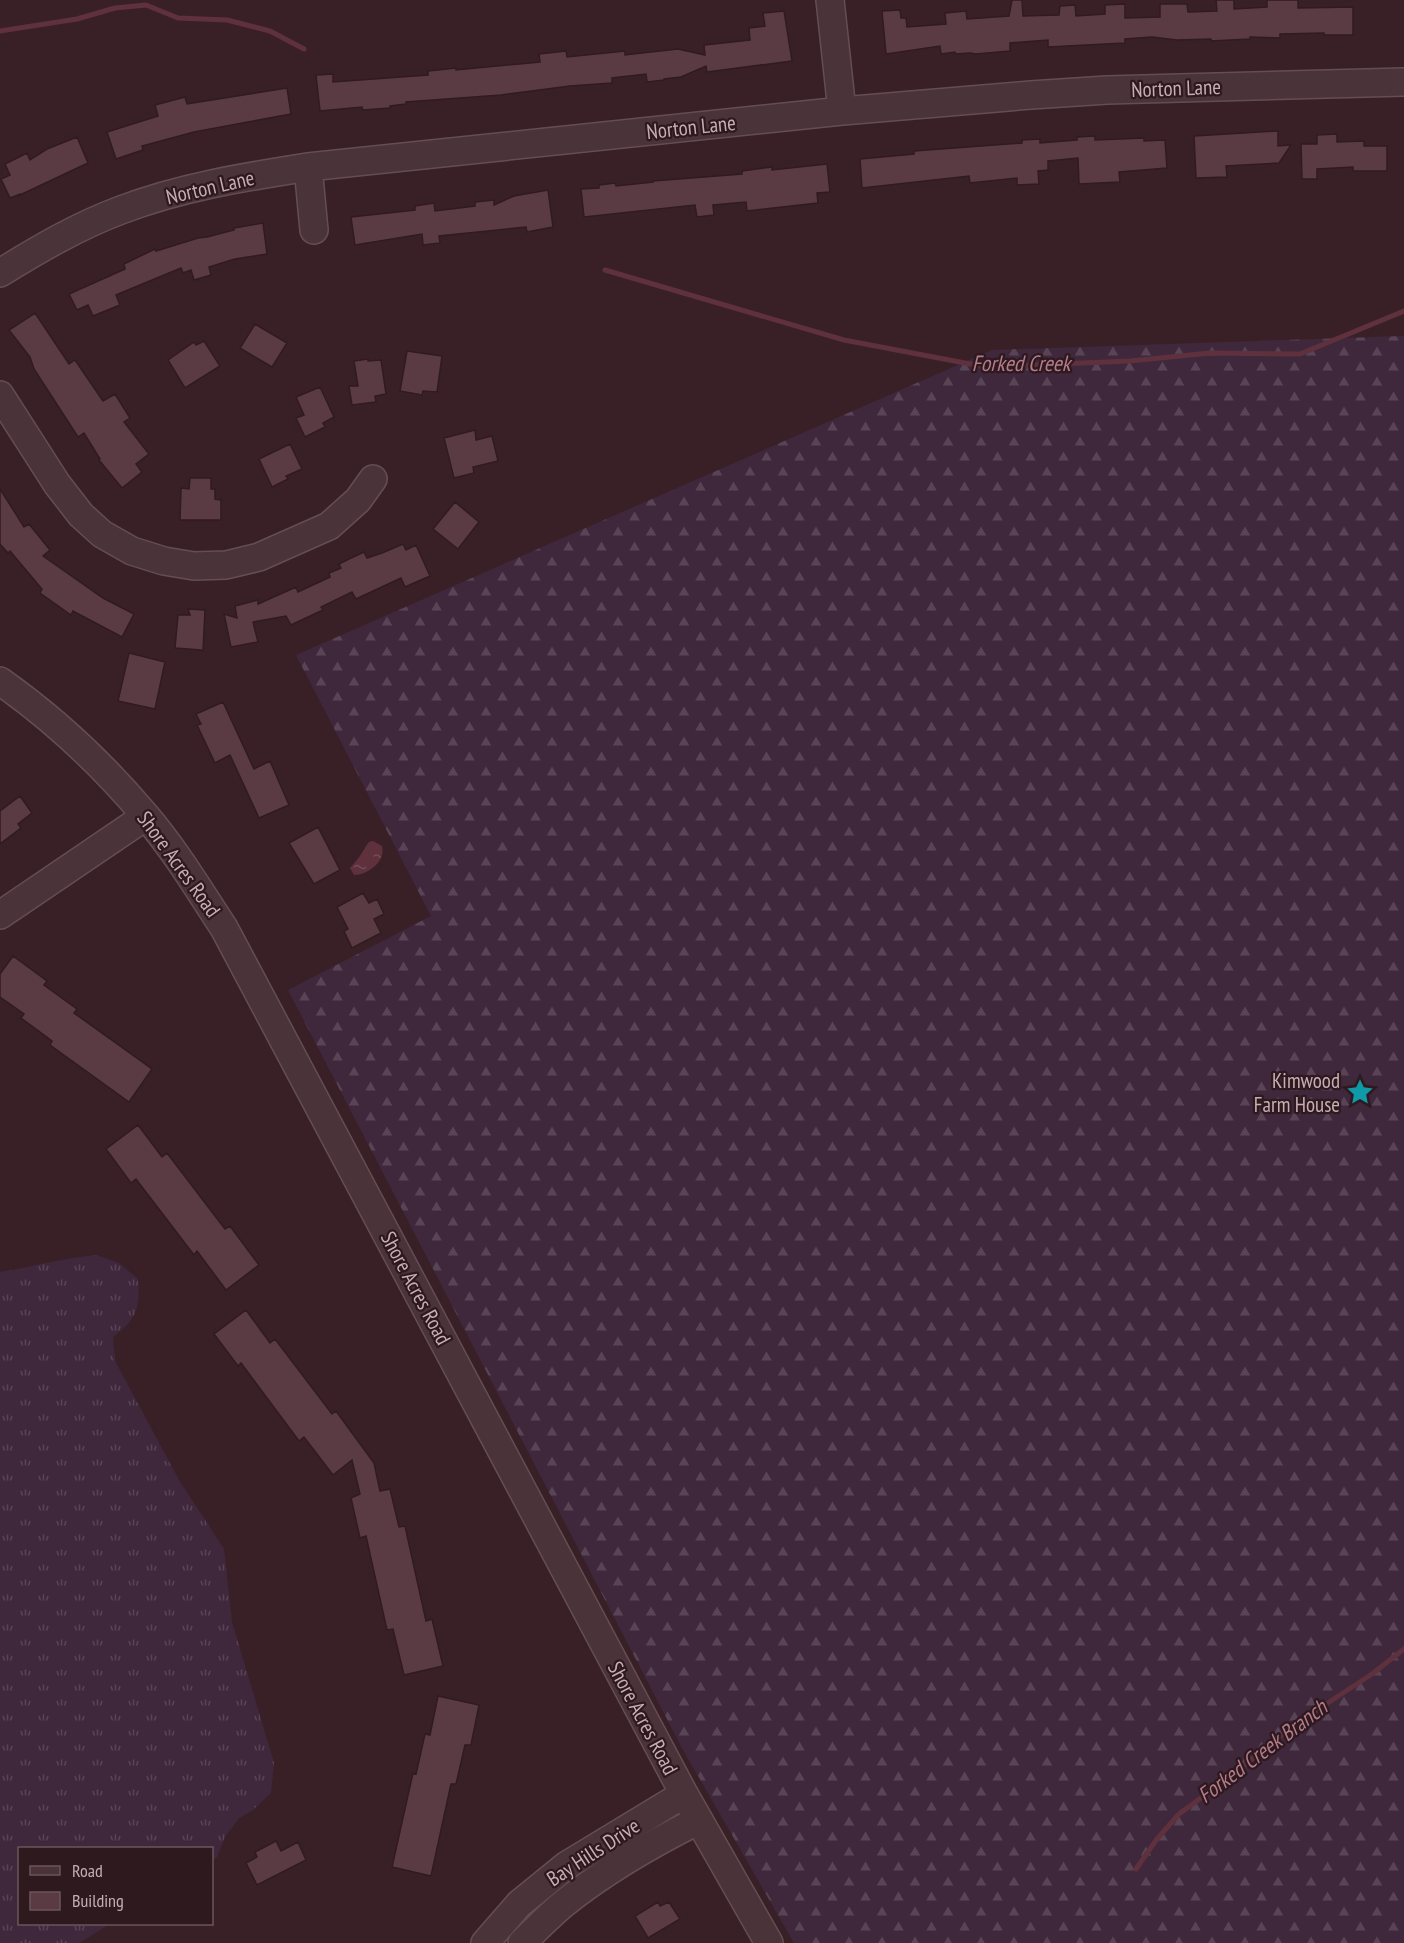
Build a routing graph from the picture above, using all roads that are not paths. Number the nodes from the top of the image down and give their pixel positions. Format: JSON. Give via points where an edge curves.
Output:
{"nodes":[{"id":1,"x":830,"y":0,"type":"edge"},
{"id":2,"x":1404,"y":82,"type":"edge"},
{"id":3,"x":842,"y":111,"type":"junction"},
{"id":4,"x":308,"y":167,"type":"junction"},
{"id":5,"x":314,"y":230,"type":"dead end"},
{"id":6,"x":0,"y":273,"type":"edge"},
{"id":7,"x":0,"y":395,"type":"edge"},
{"id":8,"x":373,"y":479,"type":"dead end"},
{"id":9,"x":0,"y":681,"type":"edge"},
{"id":10,"x":146,"y":816,"type":"junction"},
{"id":11,"x":0,"y":915,"type":"edge"},
{"id":12,"x":684,"y":1794,"type":"junction"},
{"id":13,"x":699,"y":1820,"type":"junction"},
{"id":14,"x":485,"y":1943,"type":"edge"},
{"id":15,"x":522,"y":1943,"type":"edge"},
{"id":16,"x":769,"y":1943,"type":"edge"}],
"edges":[{"from":1,"to":3,"type":"street"},
{"from":2,"to":3,"type":"street","name":"Norton Lane","via":[[1107,90]]},
{"from":3,"to":4,"type":"street","name":"Norton Lane"},
{"from":4,"to":5,"type":"street"},
{"from":4,"to":6,"type":"street","name":"Norton Lane","via":[[236,178],[121,210],[52,241]]},
{"from":7,"to":8,"type":"street","via":[[81,515],[102,534],[132,551],[164,561],[194,566],[226,565],[259,556],[329,526],[358,500]]},
{"from":9,"to":10,"type":"street","name":"Shore Acres Road","via":[[48,716],[91,755]]},
{"from":10,"to":11,"type":"street"},
{"from":10,"to":12,"type":"street","name":"Shore Acres Road","via":[[224,928]]},
{"from":12,"to":13,"type":"street","name":"Shore Acres Road"},
{"from":12,"to":14,"type":"street","name":"Bay Hills Drive","via":[[567,1865],[519,1904]]},
{"from":13,"to":15,"type":"street","name":"Bay Hills Drive","via":[[598,1878]]},
{"from":13,"to":16,"type":"street","name":"Shore Acres Road"}]}
